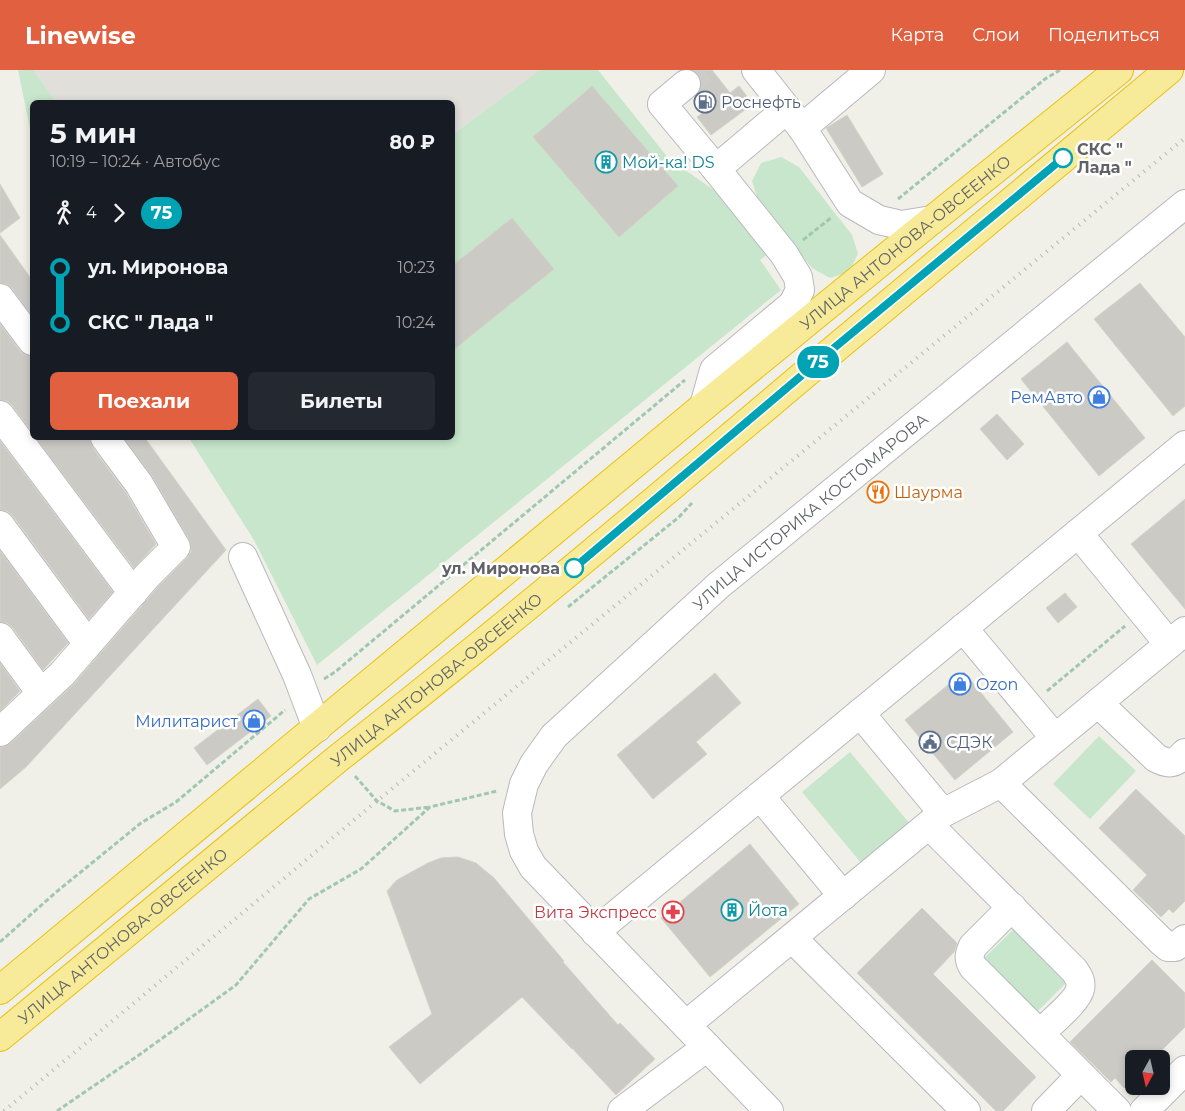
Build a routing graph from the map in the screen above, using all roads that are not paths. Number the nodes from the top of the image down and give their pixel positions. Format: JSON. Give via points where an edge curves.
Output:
{"nodes":[{"id":1,"x":756,"y":70,"type":"edge"},
{"id":2,"x":871,"y":70,"type":"edge"},
{"id":3,"x":1119,"y":70,"type":"edge"},
{"id":4,"x":1169,"y":70,"type":"edge"},
{"id":5,"x":686,"y":84,"type":"tunnel mouth"},
{"id":6,"x":795,"y":119,"type":"junction"},
{"id":7,"x":716,"y":169,"type":"junction"},
{"id":8,"x":1185,"y":204,"type":"edge"},
{"id":9,"x":932,"y":220,"type":"junction"},
{"id":10,"x":0,"y":298,"type":"edge"},
{"id":11,"x":30,"y":338,"type":"edge"},
{"id":12,"x":704,"y":406,"type":"junction"},
{"id":13,"x":0,"y":415,"type":"edge"},
{"id":14,"x":106,"y":440,"type":"edge"},
{"id":15,"x":1185,"y":445,"type":"edge"},
{"id":16,"x":0,"y":525,"type":"edge"},
{"id":17,"x":1078,"y":533,"type":"junction"},
{"id":18,"x":243,"y":557,"type":"dead end"},
{"id":19,"x":133,"y":593,"type":"junction"},
{"id":20,"x":963,"y":628,"type":"junction"},
{"id":21,"x":1177,"y":637,"type":"edge"},
{"id":22,"x":0,"y":638,"type":"edge"},
{"id":23,"x":88,"y":644,"type":"junction"},
{"id":24,"x":42,"y":693,"type":"junction"},
{"id":25,"x":1098,"y":703,"type":"junction"},
{"id":26,"x":860,"y":713,"type":"junction"},
{"id":27,"x":316,"y":728,"type":"junction"},
{"id":28,"x":0,"y":732,"type":"edge"},
{"id":29,"x":1055,"y":738,"type":"junction"},
{"id":30,"x":1185,"y":753,"type":"edge"},
{"id":31,"x":1001,"y":783,"type":"junction"},
{"id":32,"x":760,"y":796,"type":"junction"},
{"id":33,"x":936,"y":819,"type":"junction"},
{"id":34,"x":843,"y":896,"type":"junction"},
{"id":35,"x":1012,"y":907,"type":"junction"},
{"id":36,"x":595,"y":932,"type":"junction"},
{"id":37,"x":792,"y":938,"type":"junction"},
{"id":38,"x":1185,"y":939,"type":"edge"},
{"id":39,"x":0,"y":990,"type":"edge"},
{"id":40,"x":686,"y":1025,"type":"junction"},
{"id":41,"x":1040,"y":1034,"type":"junction"},
{"id":42,"x":0,"y":1037,"type":"edge"},
{"id":43,"x":707,"y":1047,"type":"junction"},
{"id":44,"x":1185,"y":1070,"type":"edge"},
{"id":45,"x":1081,"y":1075,"type":"junction"},
{"id":46,"x":622,"y":1111,"type":"edge"},
{"id":47,"x":769,"y":1111,"type":"edge"},
{"id":48,"x":966,"y":1111,"type":"edge"},
{"id":49,"x":1046,"y":1111,"type":"edge"},
{"id":50,"x":1117,"y":1111,"type":"edge"},
{"id":51,"x":1144,"y":1111,"type":"edge"}],
"edges":[{"from":1,"to":6,"type":"street"},
{"from":2,"to":6,"type":"street"},
{"from":3,"to":9,"type":"highway","name":"УЛИЦА АНТОНОВА-ОВСЕЕНКО"},
{"from":4,"to":42,"type":"highway","name":"УЛИЦА АНТОНОВА-ОВСЕЕНКО","via":[[573,569]]},
{"from":5,"to":7,"type":"street","via":[[662,104]]},
{"from":6,"to":7,"type":"street"},
{"from":6,"to":9,"type":"street","via":[[850,203],[879,220],[901,225]]},
{"from":7,"to":12,"type":"street","via":[[784,254],[798,277],[800,290],[793,304],[714,370]]},
{"from":8,"to":36,"type":"street","name":"УЛИЦА ИСТОРИКА КОСТОМАРОВА","via":[[719,585],[554,736],[524,784],[517,814],[519,834],[533,867]]},
{"from":9,"to":12,"type":"highway","name":"УЛИЦА АНТОНОВА-ОВСЕЕНКО"},
{"from":10,"to":11,"type":"street"},
{"from":12,"to":27,"type":"highway","name":"УЛИЦА АНТОНОВА-ОВСЕЕНКО"},
{"from":13,"to":19,"type":"street"},
{"from":14,"to":19,"type":"street","via":[[139,484],[176,547]]},
{"from":15,"to":17,"type":"street"},
{"from":16,"to":23,"type":"street"},
{"from":17,"to":20,"type":"street"},
{"from":17,"to":21,"type":"street","via":[[1143,612]]},
{"from":18,"to":27,"type":"street","via":[[297,675]]},
{"from":19,"to":23,"type":"street"},
{"from":20,"to":26,"type":"street"},
{"from":20,"to":29,"type":"street"},
{"from":21,"to":25,"type":"street"},
{"from":22,"to":24,"type":"street"},
{"from":23,"to":24,"type":"street"},
{"from":24,"to":28,"type":"street"},
{"from":25,"to":29,"type":"street"},
{"from":25,"to":30,"type":"street","via":[[1156,758],[1173,763]]},
{"from":26,"to":32,"type":"street"},
{"from":26,"to":33,"type":"street"},
{"from":27,"to":39,"type":"highway","name":"УЛИЦА АНТОНОВА-ОВСЕЕНКО"},
{"from":29,"to":31,"type":"street"},
{"from":31,"to":33,"type":"street"},
{"from":31,"to":38,"type":"street","via":[[1162,942],[1168,947],[1175,947]]},
{"from":32,"to":34,"type":"street"},
{"from":32,"to":36,"type":"street"},
{"from":33,"to":34,"type":"street"},
{"from":33,"to":35,"type":"street"},
{"from":34,"to":37,"type":"street"},
{"from":35,"to":41,"type":"street","via":[[1080,979],[1076,998]]},
{"from":35,"to":41,"type":"street","via":[[973,946],[969,961]]},
{"from":36,"to":40,"type":"street","name":"УЛИЦА ИСТОРИКА КОСТОМАРОВА"},
{"from":37,"to":40,"type":"street"},
{"from":37,"to":48,"type":"street"},
{"from":40,"to":43,"type":"street","name":"УЛИЦА ИСТОРИКА КОСТОМАРОВА"},
{"from":41,"to":45,"type":"street"},
{"from":43,"to":46,"type":"street"},
{"from":43,"to":47,"type":"street","name":"УЛИЦА ИСТОРИКА КОСТОМАРОВА"},
{"from":44,"to":51,"type":"street"},
{"from":45,"to":49,"type":"street"},
{"from":45,"to":50,"type":"street"}]}
